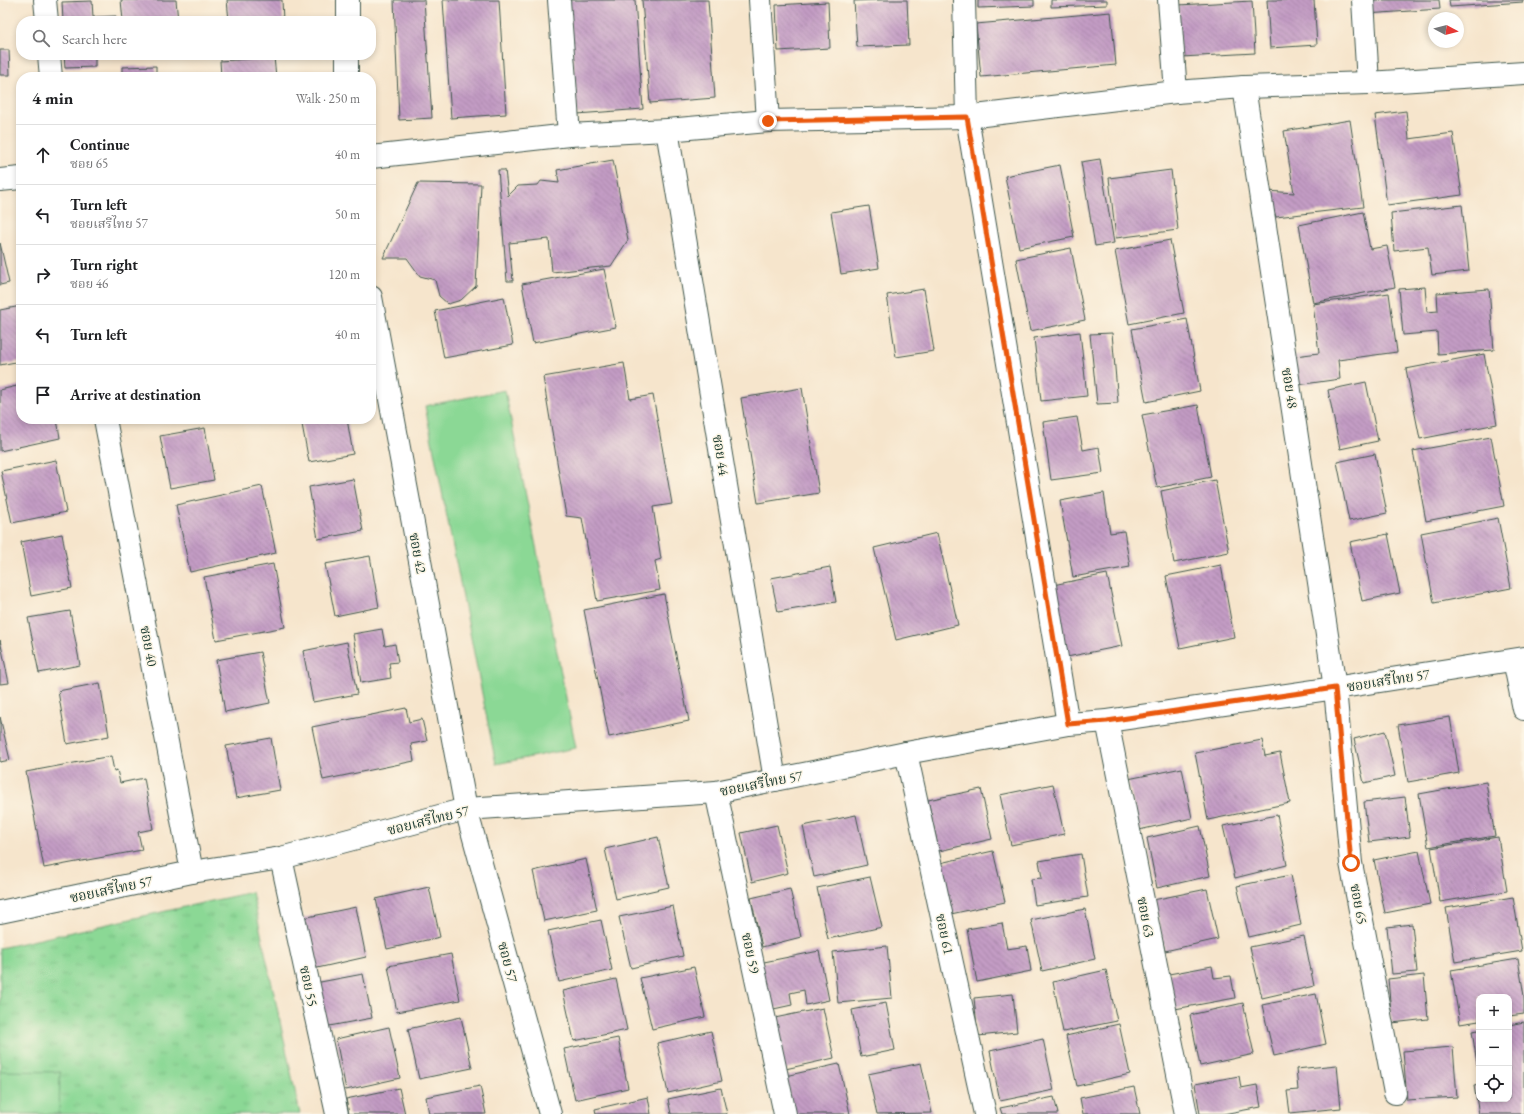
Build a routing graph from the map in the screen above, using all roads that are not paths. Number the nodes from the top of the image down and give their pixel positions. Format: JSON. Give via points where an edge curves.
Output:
{"nodes":[{"id":1,"x":45,"y":0,"type":"edge"},
{"id":2,"x":348,"y":0,"type":"edge"},
{"id":3,"x":560,"y":0,"type":"edge"},
{"id":4,"x":760,"y":0,"type":"edge"},
{"id":5,"x":964,"y":0,"type":"edge"},
{"id":6,"x":1169,"y":0,"type":"edge"},
{"id":7,"x":1363,"y":0,"type":"edge"},
{"id":8,"x":46,"y":16,"type":"edge"},
{"id":9,"x":348,"y":16,"type":"edge"},
{"id":10,"x":49,"y":60,"type":"edge"},
{"id":11,"x":348,"y":60,"type":"edge"},
{"id":12,"x":51,"y":72,"type":"edge"},
{"id":13,"x":347,"y":72,"type":"edge"},
{"id":14,"x":1524,"y":73,"type":"edge"},
{"id":15,"x":1368,"y":83,"type":"junction"},
{"id":16,"x":1244,"y":87,"type":"junction"},
{"id":17,"x":1176,"y":92,"type":"junction"},
{"id":18,"x":967,"y":117,"type":"junction"},
{"id":19,"x":768,"y":121,"type":"junction"},
{"id":20,"x":667,"y":130,"type":"junction"},
{"id":21,"x":569,"y":135,"type":"junction"},
{"id":22,"x":376,"y":156,"type":"edge"},
{"id":23,"x":16,"y":178,"type":"edge"},
{"id":24,"x":0,"y":180,"type":"edge"},
{"id":25,"x":376,"y":324,"type":"edge"},
{"id":26,"x":106,"y":424,"type":"edge"},
{"id":27,"x":1519,"y":659,"type":"edge"},
{"id":28,"x":1335,"y":688,"type":"junction"},
{"id":29,"x":1524,"y":709,"type":"edge"},
{"id":30,"x":1107,"y":721,"type":"junction"},
{"id":31,"x":1068,"y":724,"type":"junction"},
{"id":32,"x":906,"y":753,"type":"junction"},
{"id":33,"x":775,"y":780,"type":"junction"},
{"id":34,"x":716,"y":792,"type":"junction"},
{"id":35,"x":466,"y":809,"type":"junction"},
{"id":36,"x":281,"y":858,"type":"junction"},
{"id":37,"x":192,"y":872,"type":"junction"},
{"id":38,"x":0,"y":912,"type":"edge"},
{"id":39,"x":1395,"y":1094,"type":"dead end"},
{"id":40,"x":337,"y":1114,"type":"edge"},
{"id":41,"x":550,"y":1114,"type":"edge"},
{"id":42,"x":785,"y":1114,"type":"edge"},
{"id":43,"x":985,"y":1114,"type":"edge"},
{"id":44,"x":1186,"y":1114,"type":"edge"}],
"edges":[{"from":1,"to":8,"type":"street"},
{"from":2,"to":9,"type":"street"},
{"from":3,"to":21,"type":"street"},
{"from":4,"to":19,"type":"street"},
{"from":5,"to":18,"type":"street"},
{"from":6,"to":17,"type":"street"},
{"from":7,"to":15,"type":"street"},
{"from":10,"to":12,"type":"street"},
{"from":11,"to":13,"type":"street"},
{"from":14,"to":15,"type":"street"},
{"from":15,"to":16,"type":"street"},
{"from":16,"to":17,"type":"street"},
{"from":16,"to":28,"type":"street","name":"ซอย 48"},
{"from":17,"to":18,"type":"street"},
{"from":18,"to":19,"type":"street"},
{"from":18,"to":31,"type":"street"},
{"from":19,"to":20,"type":"street"},
{"from":20,"to":21,"type":"street"},
{"from":20,"to":33,"type":"street","name":"ซอย 44"},
{"from":21,"to":22,"type":"street"},
{"from":23,"to":24,"type":"street"},
{"from":25,"to":35,"type":"street","name":"ซอย 42"},
{"from":26,"to":37,"type":"street","name":"ซอย 40"},
{"from":27,"to":28,"type":"street","name":"ซอยเสรีไทย 57"},
{"from":27,"to":29,"type":"street"},
{"from":28,"to":30,"type":"street","name":"ซอยเสรีไทย 57"},
{"from":28,"to":39,"type":"street","name":"ซอย 65","via":[[1351,863]]},
{"from":30,"to":31,"type":"street","name":"ซอยเสรีไทย 57"},
{"from":30,"to":44,"type":"street","name":"ซอย 63"},
{"from":31,"to":32,"type":"street","name":"ซอยเสรีไทย 57"},
{"from":32,"to":33,"type":"street","name":"ซอยเสรีไทย 57"},
{"from":32,"to":43,"type":"street","name":"ซอย 61"},
{"from":33,"to":34,"type":"street","name":"ซอยเสรีไทย 57"},
{"from":34,"to":35,"type":"street","name":"ซอยเสรีไทย 57"},
{"from":34,"to":42,"type":"street","name":"ซอย 59"},
{"from":35,"to":36,"type":"street","name":"ซอยเสรีไทย 57"},
{"from":35,"to":41,"type":"street","name":"ซอย 57"},
{"from":36,"to":37,"type":"street","name":"ซอยเสรีไทย 57"},
{"from":36,"to":40,"type":"street","name":"ซอย 55"},
{"from":37,"to":38,"type":"street","name":"ซอยเสรีไทย 57"}]}
